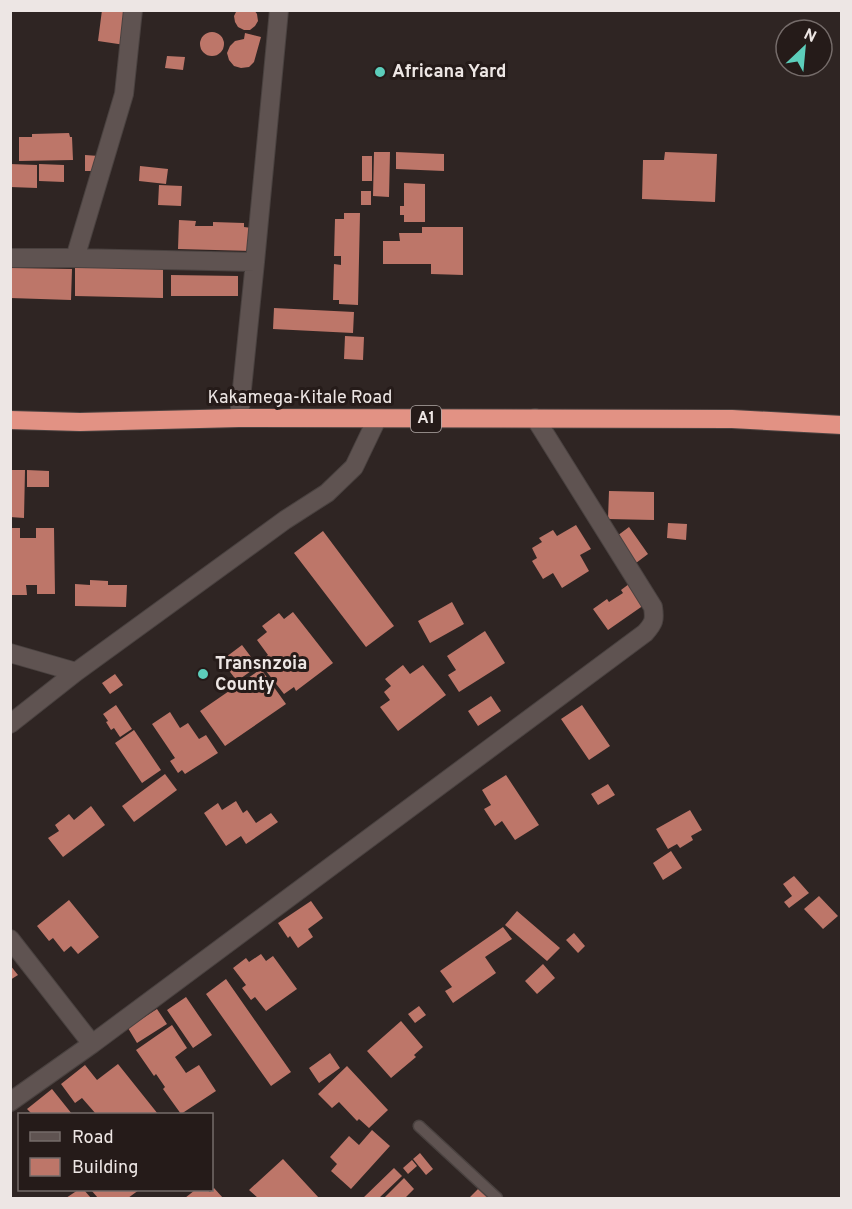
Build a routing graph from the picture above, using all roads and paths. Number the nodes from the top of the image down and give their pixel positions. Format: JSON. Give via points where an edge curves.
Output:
{"nodes":[{"id":1,"x":133,"y":10,"type":"edge"},
{"id":2,"x":279,"y":10,"type":"edge"},
{"id":3,"x":10,"y":258,"type":"edge"},
{"id":4,"x":75,"y":258,"type":"junction"},
{"id":5,"x":255,"y":262,"type":"junction"},
{"id":6,"x":239,"y":418,"type":"junction"},
{"id":7,"x":535,"y":418,"type":"junction"},
{"id":8,"x":377,"y":419,"type":"junction"},
{"id":9,"x":10,"y":420,"type":"edge"},
{"id":10,"x":842,"y":425,"type":"edge"},
{"id":11,"x":10,"y":653,"type":"edge"},
{"id":12,"x":76,"y":672,"type":"junction"},
{"id":13,"x":10,"y":724,"type":"edge"},
{"id":14,"x":10,"y":939,"type":"edge"},
{"id":15,"x":92,"y":1044,"type":"junction"},
{"id":16,"x":10,"y":1102,"type":"edge"},
{"id":17,"x":419,"y":1126,"type":"dead end"},
{"id":18,"x":497,"y":1198,"type":"edge"}],
"edges":[{"from":1,"to":4,"type":"street","via":[[124,94]]},
{"from":2,"to":5,"type":"street"},
{"from":3,"to":4,"type":"street"},
{"from":4,"to":5,"type":"street"},
{"from":5,"to":6,"type":"street"},
{"from":6,"to":8,"type":"highway","name":"Kakamega-Kitale Road","number":"A1"},
{"from":6,"to":9,"type":"highway","name":"Kakamega-Kitale Road","number":"A1"},
{"from":7,"to":8,"type":"highway","name":"Kakamega-Kitale Road","number":"A1"},
{"from":7,"to":10,"type":"highway","name":"Kakamega-Kitale Road","number":"A1","via":[[732,419]]},
{"from":7,"to":15,"type":"street","via":[[653,607],[653,624]]},
{"from":8,"to":12,"type":"street","via":[[354,467],[327,493]]},
{"from":11,"to":12,"type":"street"},
{"from":12,"to":13,"type":"street"},
{"from":14,"to":15,"type":"street"},
{"from":15,"to":16,"type":"street"},
{"from":17,"to":18,"type":"lane"}]}
